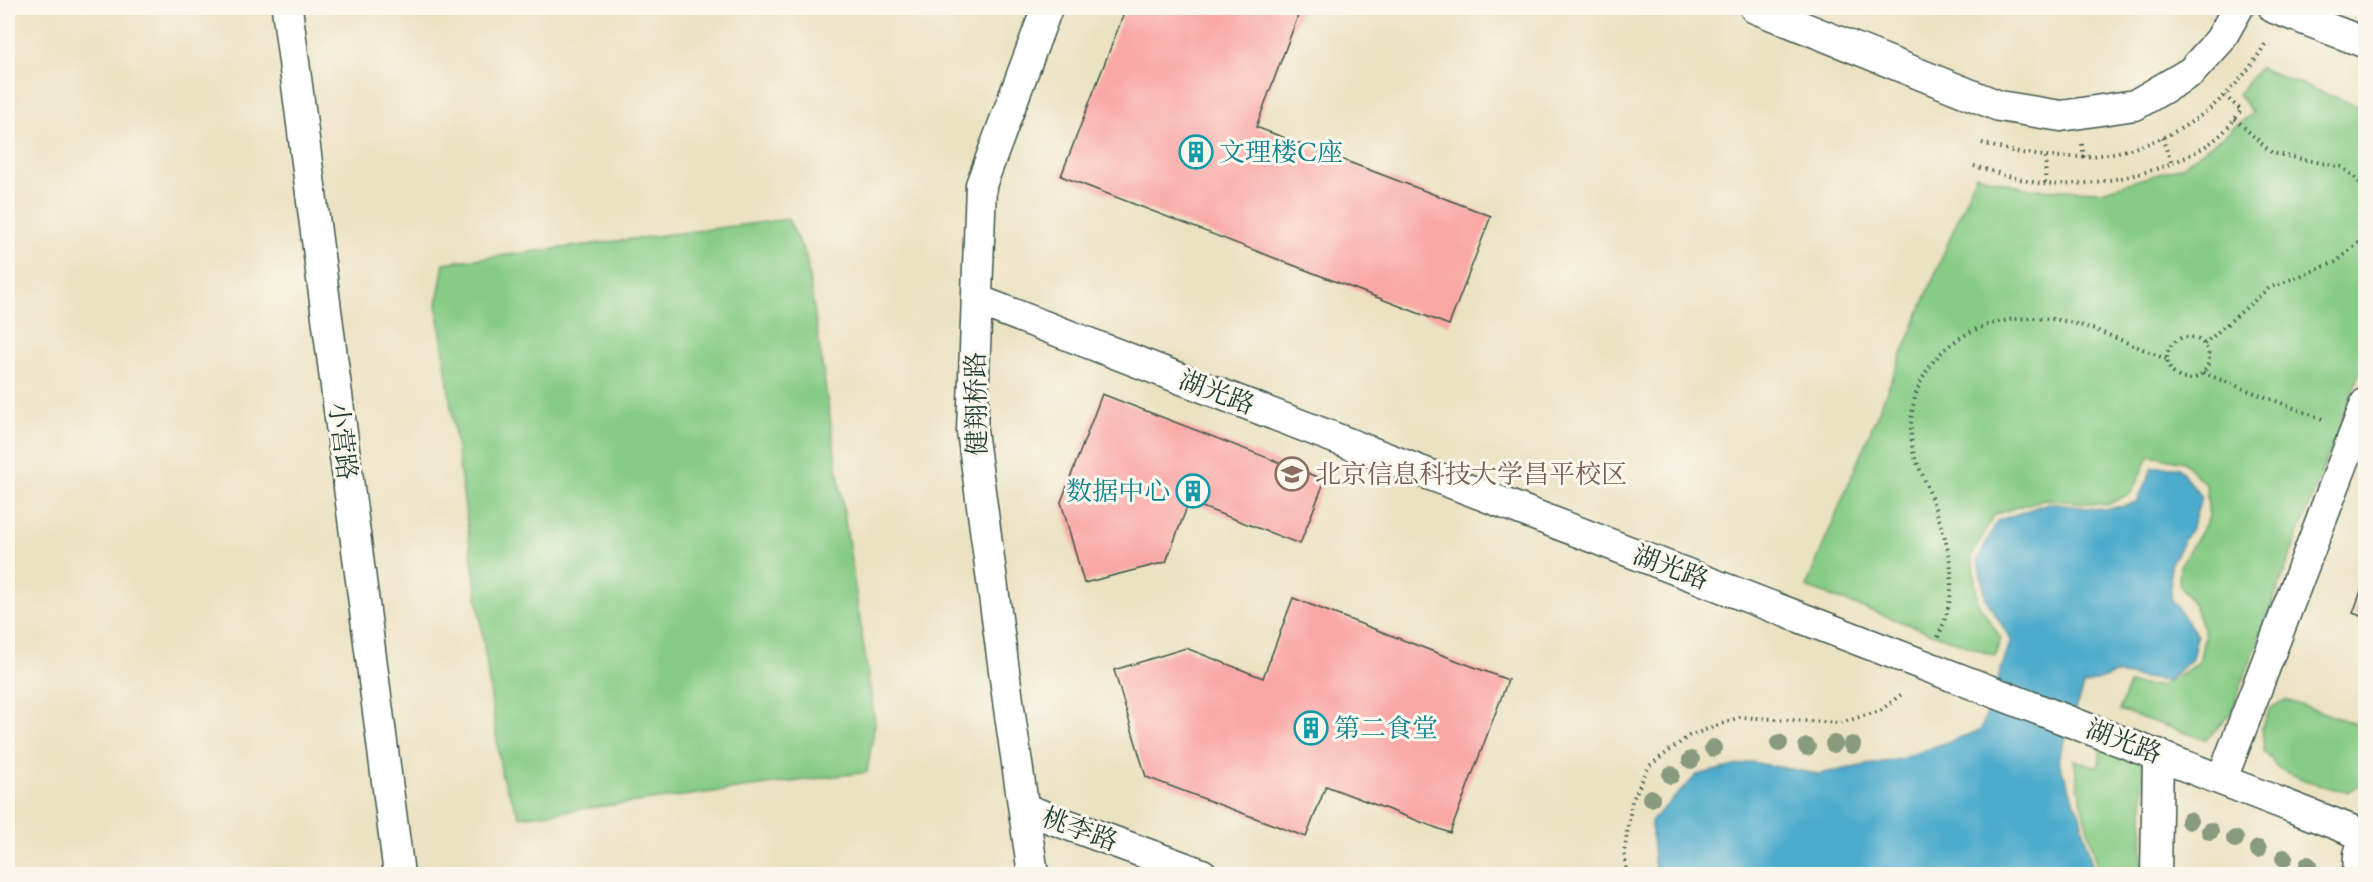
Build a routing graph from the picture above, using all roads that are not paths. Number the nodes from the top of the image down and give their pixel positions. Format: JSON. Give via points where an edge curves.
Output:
{"nodes":[{"id":1,"x":287,"y":8,"type":"edge"},
{"id":2,"x":1047,"y":8,"type":"edge"},
{"id":3,"x":1755,"y":8,"type":"edge"},
{"id":4,"x":2238,"y":8,"type":"edge"},
{"id":5,"x":2274,"y":8,"type":"edge"},
{"id":6,"x":2366,"y":43,"type":"edge"},
{"id":7,"x":977,"y":300,"type":"junction"},
{"id":8,"x":2366,"y":403,"type":"edge"},
{"id":9,"x":2158,"y":754,"type":"junction"},
{"id":10,"x":2222,"y":779,"type":"junction"},
{"id":11,"x":1025,"y":809,"type":"junction"},
{"id":12,"x":2365,"y":833,"type":"edge"},
{"id":13,"x":399,"y":874,"type":"edge"},
{"id":14,"x":1033,"y":874,"type":"edge"},
{"id":15,"x":1202,"y":874,"type":"edge"},
{"id":16,"x":2156,"y":874,"type":"edge"},
{"id":17,"x":2358,"y":874,"type":"edge"}],
"edges":[{"from":1,"to":13,"type":"street","name":"小营路"},
{"from":2,"to":7,"type":"street","name":"健翔桥路","via":[[981,185]]},
{"from":3,"to":4,"type":"street","via":[[1998,106],[2061,116],[2135,105],[2191,72],[2220,40]]},
{"from":5,"to":6,"type":"street"},
{"from":7,"to":9,"type":"street","name":"湖光路"},
{"from":7,"to":11,"type":"street","name":"健翔桥路","via":[[972,431]]},
{"from":8,"to":10,"type":"street"},
{"from":9,"to":10,"type":"street","name":"湖光路"},
{"from":9,"to":16,"type":"street"},
{"from":10,"to":12,"type":"street","name":"湖光路"},
{"from":11,"to":14,"type":"street","name":"健翔桥路"},
{"from":11,"to":15,"type":"street","name":"桃李路"},
{"from":12,"to":17,"type":"street"}]}
